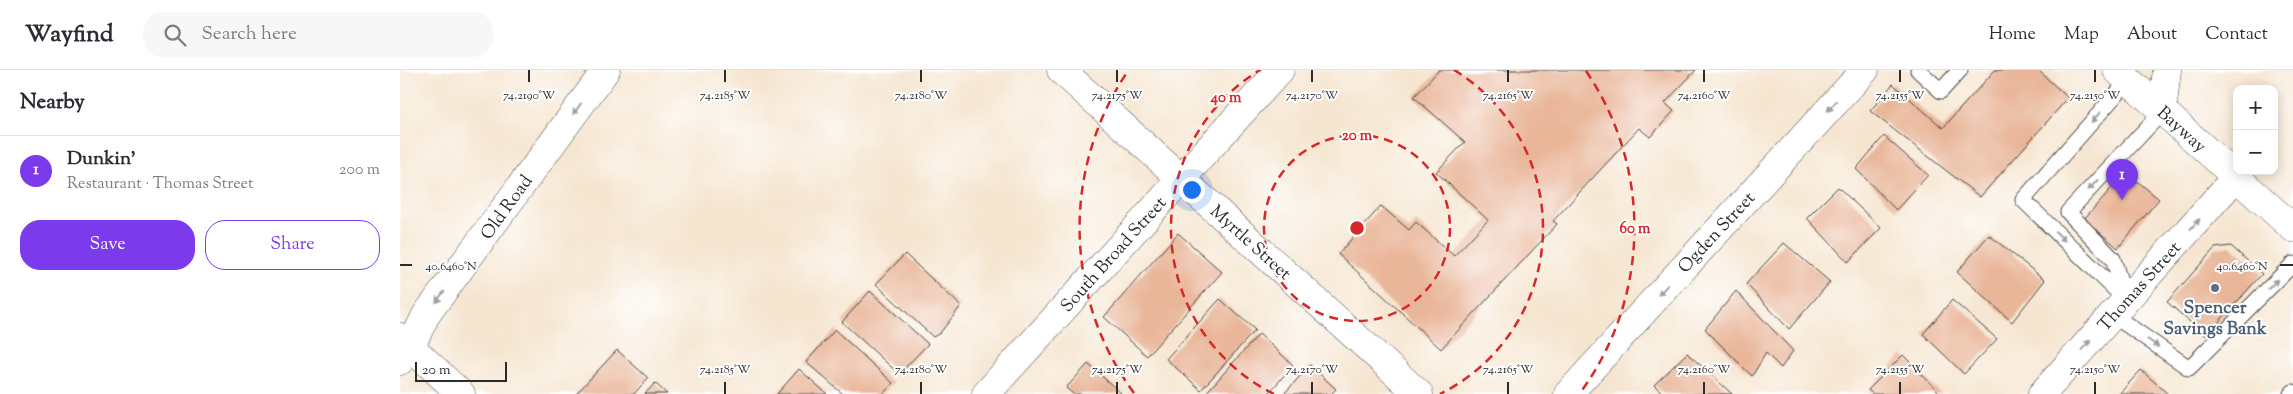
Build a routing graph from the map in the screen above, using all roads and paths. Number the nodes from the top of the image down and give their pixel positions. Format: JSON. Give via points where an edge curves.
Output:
{"nodes":[{"id":1,"x":606,"y":70,"type":"edge"},
{"id":2,"x":1061,"y":70,"type":"edge"},
{"id":3,"x":1280,"y":70,"type":"edge"},
{"id":4,"x":1865,"y":70,"type":"edge"},
{"id":5,"x":1918,"y":70,"type":"edge"},
{"id":6,"x":1960,"y":70,"type":"edge"},
{"id":7,"x":2167,"y":70,"type":"edge"},
{"id":8,"x":2122,"y":75,"type":"edge"},
{"id":9,"x":2162,"y":112,"type":"junction"},
{"id":10,"x":2236,"y":177,"type":"junction"},
{"id":11,"x":1181,"y":179,"type":"junction"},
{"id":12,"x":2293,"y":228,"type":"edge"},
{"id":13,"x":2293,"y":264,"type":"edge"},
{"id":14,"x":2119,"y":308,"type":"junction"},
{"id":15,"x":404,"y":348,"type":"edge"},
{"id":16,"x":461,"y":394,"type":"edge"},
{"id":17,"x":986,"y":394,"type":"edge"},
{"id":18,"x":1419,"y":394,"type":"edge"},
{"id":19,"x":1568,"y":394,"type":"edge"},
{"id":20,"x":2042,"y":394,"type":"edge"}],
"edges":[{"from":1,"to":15,"type":"street","name":"Old Road","one_way":true},
{"from":2,"to":11,"type":"street","name":"Myrtle Street"},
{"from":3,"to":11,"type":"street","name":"South Broad Street"},
{"from":4,"to":19,"type":"street","name":"Ogden Street","one_way":true},
{"from":5,"to":6,"type":"lane","via":[[1941,92]]},
{"from":7,"to":9,"type":"street"},
{"from":8,"to":9,"type":"street","name":"Bayway"},
{"from":8,"to":14,"type":"lane","one_way":true,"via":[[2023,200]]},
{"from":9,"to":10,"type":"street","name":"Bayway"},
{"from":9,"to":14,"type":"lane","one_way":true,"via":[[2068,212],[2113,258]]},
{"from":10,"to":12,"type":"street","name":"Bayway"},
{"from":14,"to":10,"type":"street","name":"Thomas Street","one_way":true},
{"from":11,"to":17,"type":"street","name":"South Broad Street"},
{"from":11,"to":18,"type":"street","name":"Myrtle Street"},
{"from":14,"to":13,"type":"lane","one_way":true,"via":[[2189,368]]},
{"from":20,"to":14,"type":"street","name":"Thomas Street","one_way":true},
{"from":15,"to":16,"type":"street"}]}
